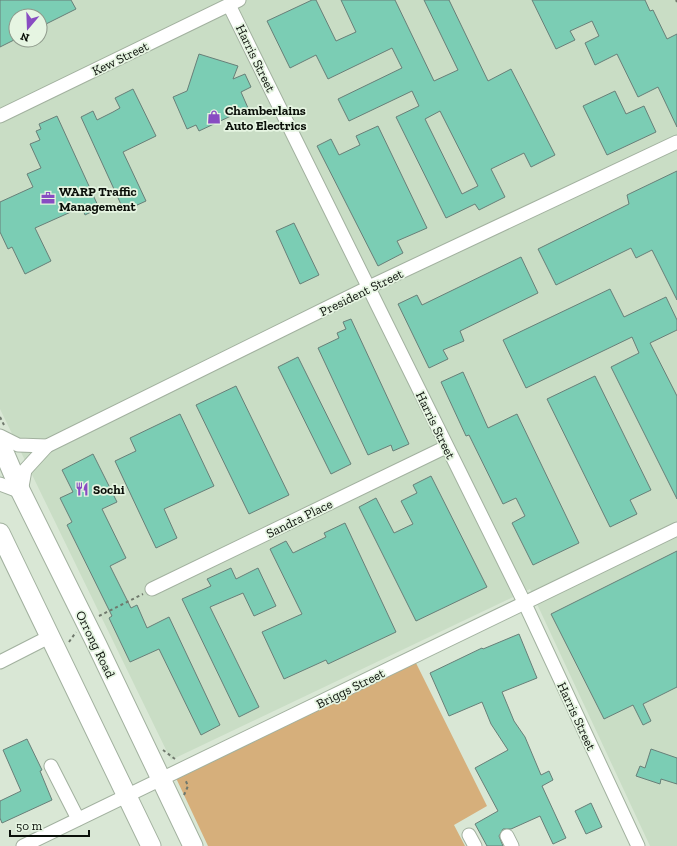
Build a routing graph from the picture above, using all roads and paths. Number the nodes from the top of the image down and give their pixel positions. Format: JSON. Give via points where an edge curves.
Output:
{"nodes":[{"id":1,"x":234,"y":2,"type":"edge"},
{"id":2,"x":0,"y":116,"type":"edge"},
{"id":3,"x":677,"y":142,"type":"edge"},
{"id":4,"x":369,"y":287,"type":"junction"},
{"id":5,"x":0,"y":436,"type":"edge"},
{"id":6,"x":0,"y":443,"type":"edge"},
{"id":7,"x":47,"y":446,"type":"junction"},
{"id":8,"x":446,"y":447,"type":"junction"},
{"id":9,"x":0,"y":484,"type":"edge"},
{"id":10,"x":21,"y":492,"type":"junction"},
{"id":11,"x":677,"y":530,"type":"edge"},
{"id":12,"x":0,"y":533,"type":"edge"},
{"id":13,"x":152,"y":589,"type":"joint"},
{"id":14,"x":525,"y":604,"type":"junction"},
{"id":15,"x":91,"y":621,"type":"junction"},
{"id":16,"x":53,"y":645,"type":"junction"},
{"id":17,"x":0,"y":662,"type":"edge"},
{"id":18,"x":159,"y":748,"type":"dead end"},
{"id":19,"x":50,"y":766,"type":"dead end"},
{"id":20,"x":181,"y":770,"type":"junction"},
{"id":21,"x":161,"y":780,"type":"junction"},
{"id":22,"x":126,"y":795,"type":"junction"},
{"id":23,"x":183,"y":797,"type":"dead end"},
{"id":24,"x":78,"y":819,"type":"junction"},
{"id":25,"x":23,"y":846,"type":"edge"},
{"id":26,"x":151,"y":846,"type":"edge"},
{"id":27,"x":193,"y":846,"type":"edge"},
{"id":28,"x":638,"y":846,"type":"edge"}],
"edges":[{"from":1,"to":2,"type":"street","name":"Kew Street"},
{"from":1,"to":4,"type":"street","name":"Harris Street"},
{"from":3,"to":4,"type":"street","name":"President Street"},
{"from":4,"to":7,"type":"street","name":"President Street"},
{"from":4,"to":8,"type":"street","name":"Harris Street"},
{"from":5,"to":7,"type":"street","name":"President Street","via":[[18,445]]},
{"from":6,"to":10,"type":"highway","name":"Orrong Road"},
{"from":7,"to":10,"type":"street","name":"President Street","via":[[25,470]]},
{"from":8,"to":13,"type":"street","name":"Sandra Place"},
{"from":8,"to":14,"type":"street","name":"Harris Street"},
{"from":9,"to":10,"type":"street"},
{"from":10,"to":15,"type":"highway","name":"Orrong Road"},
{"from":11,"to":14,"type":"street","name":"Briggs Street"},
{"from":12,"to":16,"type":"highway"},
{"from":13,"to":15,"type":"path"},
{"from":14,"to":20,"type":"street","name":"Briggs Street"},
{"from":14,"to":28,"type":"street","name":"Harris Street"},
{"from":15,"to":16,"type":"path","via":[[78,629],[66,646]]},
{"from":15,"to":21,"type":"highway","name":"Orrong Road"},
{"from":16,"to":17,"type":"street"},
{"from":16,"to":22,"type":"highway"},
{"from":18,"to":20,"type":"path","via":[[174,756]]},
{"from":19,"to":24,"type":"street"},
{"from":20,"to":21,"type":"street","name":"Briggs Street"},
{"from":20,"to":23,"type":"path","via":[[188,786]]},
{"from":21,"to":22,"type":"street","name":"Briggs Street"},
{"from":21,"to":27,"type":"highway","name":"Orrong Road"},
{"from":22,"to":24,"type":"street","name":"Briggs Street"},
{"from":22,"to":26,"type":"highway"},
{"from":24,"to":25,"type":"street","name":"Briggs Street"}]}
